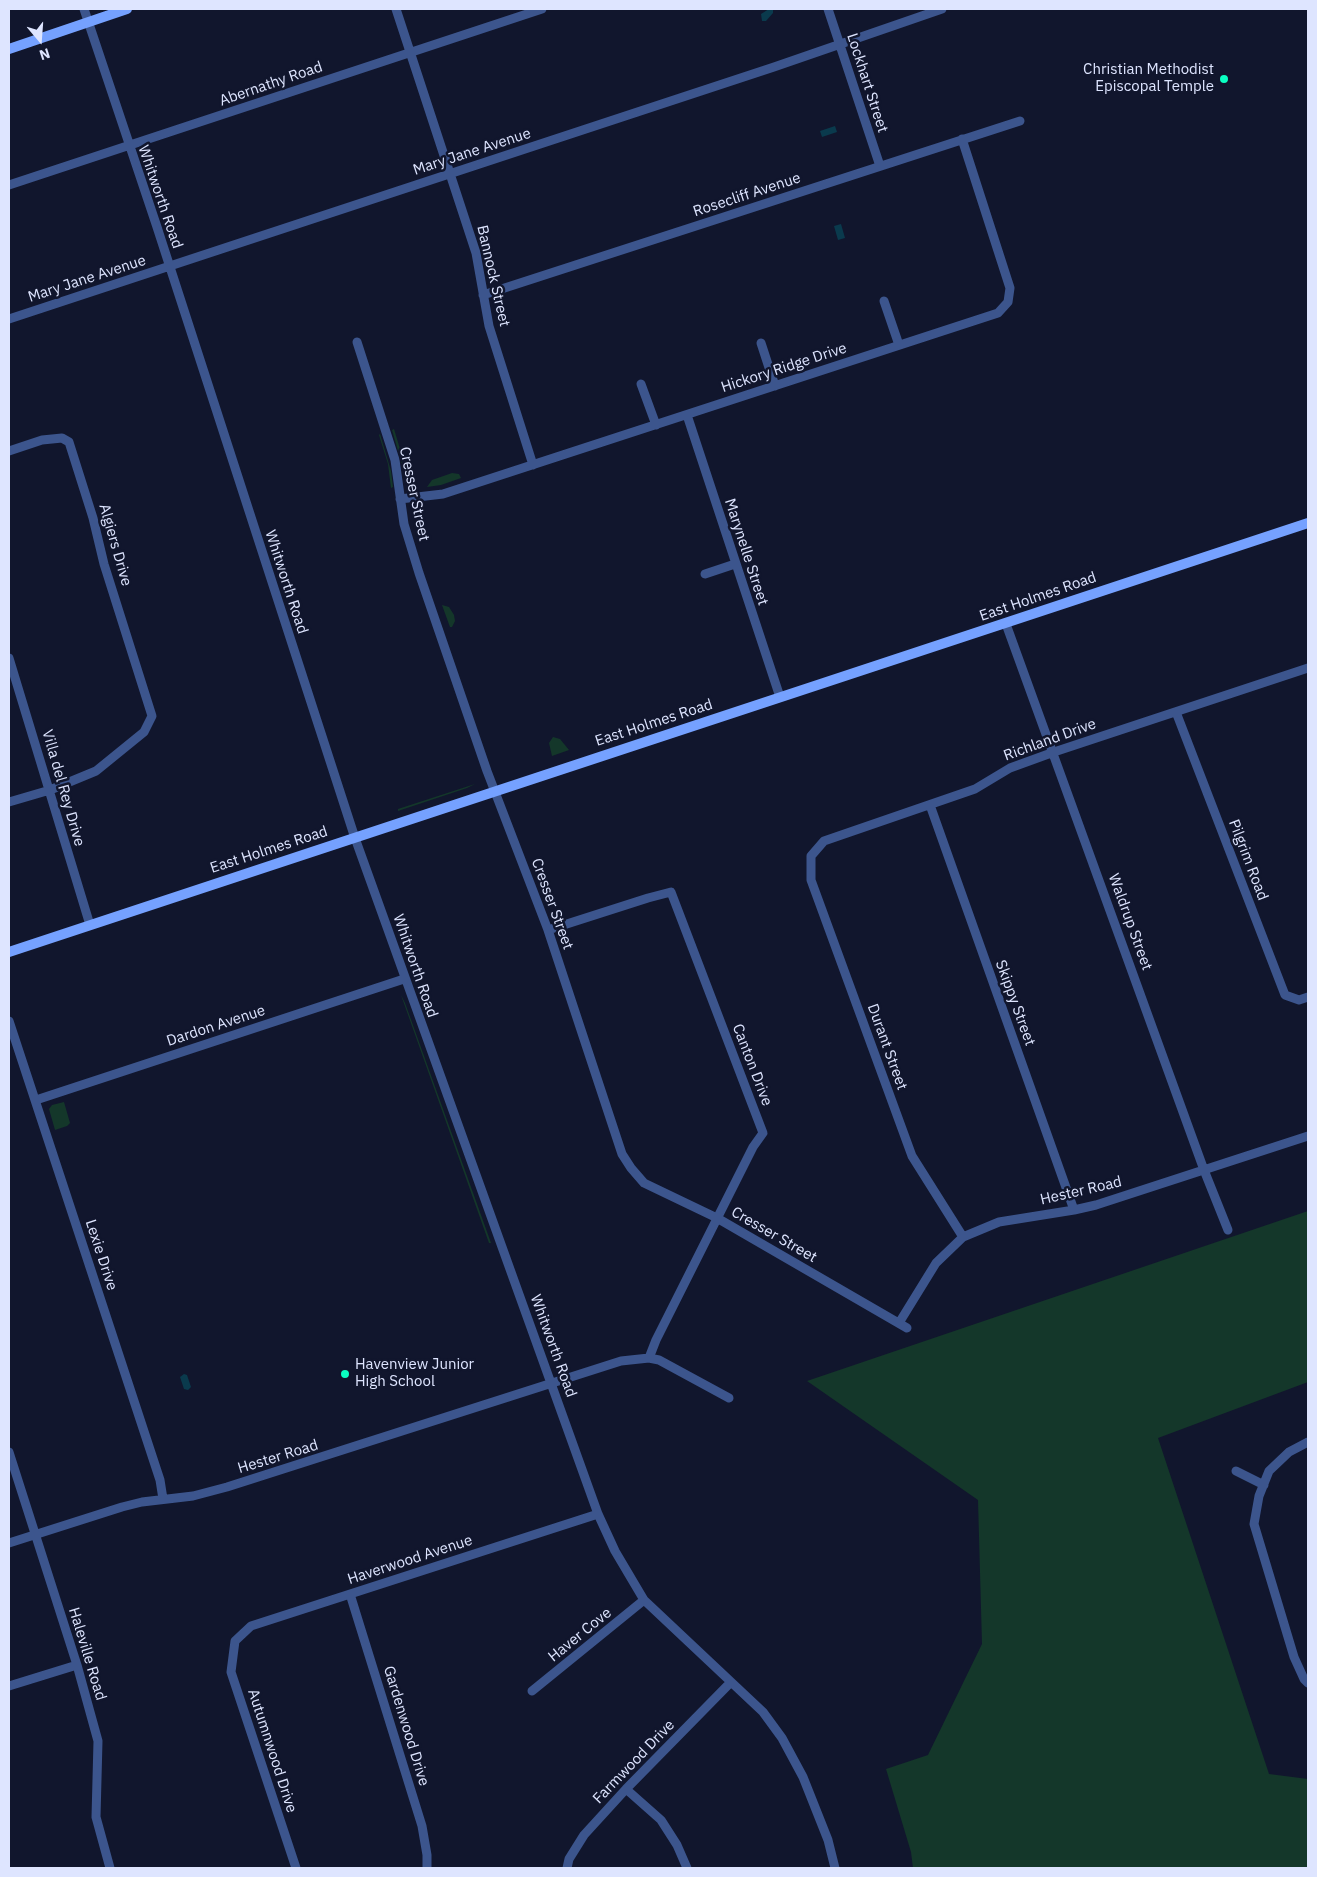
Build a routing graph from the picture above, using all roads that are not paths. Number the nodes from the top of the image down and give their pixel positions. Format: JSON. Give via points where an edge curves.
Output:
{"nodes":[{"id":1,"x":84,"y":9,"type":"edge"},
{"id":2,"x":127,"y":9,"type":"edge"},
{"id":3,"x":396,"y":9,"type":"edge"},
{"id":4,"x":542,"y":9,"type":"edge"},
{"id":5,"x":828,"y":9,"type":"edge"},
{"id":6,"x":942,"y":9,"type":"edge"},
{"id":7,"x":88,"y":22,"type":"junction"},
{"id":8,"x":839,"y":45,"type":"junction"},
{"id":9,"x":9,"y":49,"type":"edge"},
{"id":10,"x":410,"y":52,"type":"junction"},
{"id":11,"x":1020,"y":121,"type":"dead end"},
{"id":12,"x":962,"y":140,"type":"junction"},
{"id":13,"x":129,"y":146,"type":"junction"},
{"id":14,"x":880,"y":166,"type":"junction"},
{"id":15,"x":449,"y":174,"type":"junction"},
{"id":16,"x":9,"y":185,"type":"edge"},
{"id":17,"x":169,"y":266,"type":"junction"},
{"id":18,"x":483,"y":295,"type":"junction"},
{"id":19,"x":884,"y":301,"type":"dead end"},
{"id":20,"x":9,"y":319,"type":"edge"},
{"id":21,"x":357,"y":342,"type":"dead end"},
{"id":22,"x":761,"y":343,"type":"dead end"},
{"id":23,"x":899,"y":345,"type":"junction"},
{"id":24,"x":641,"y":384,"type":"dead end"},
{"id":25,"x":775,"y":386,"type":"junction"},
{"id":26,"x":686,"y":415,"type":"junction"},
{"id":27,"x":656,"y":425,"type":"junction"},
{"id":28,"x":9,"y":451,"type":"edge"},
{"id":29,"x":533,"y":465,"type":"junction"},
{"id":30,"x":400,"y":499,"type":"junction"},
{"id":31,"x":1308,"y":523,"type":"edge"},
{"id":32,"x":735,"y":564,"type":"junction"},
{"id":33,"x":704,"y":574,"type":"dead end"},
{"id":34,"x":1006,"y":624,"type":"junction"},
{"id":35,"x":9,"y":658,"type":"edge"},
{"id":36,"x":1308,"y":668,"type":"edge"},
{"id":37,"x":780,"y":697,"type":"junction"},
{"id":38,"x":1176,"y":712,"type":"junction"},
{"id":39,"x":1054,"y":752,"type":"junction"},
{"id":40,"x":50,"y":790,"type":"junction"},
{"id":41,"x":495,"y":792,"type":"junction"},
{"id":42,"x":9,"y":802,"type":"edge"},
{"id":43,"x":930,"y":805,"type":"junction"},
{"id":44,"x":355,"y":838,"type":"junction"},
{"id":45,"x":811,"y":856,"type":"joint"},
{"id":46,"x":90,"y":925,"type":"junction"},
{"id":47,"x":548,"y":930,"type":"junction"},
{"id":48,"x":9,"y":952,"type":"edge"},
{"id":49,"x":404,"y":978,"type":"junction"},
{"id":50,"x":1308,"y":997,"type":"edge"},
{"id":51,"x":9,"y":1021,"type":"edge"},
{"id":52,"x":36,"y":1100,"type":"junction"},
{"id":53,"x":1308,"y":1136,"type":"edge"},
{"id":54,"x":1204,"y":1170,"type":"junction"},
{"id":55,"x":1074,"y":1210,"type":"junction"},
{"id":56,"x":718,"y":1218,"type":"junction"},
{"id":57,"x":1228,"y":1230,"type":"dead end"},
{"id":58,"x":963,"y":1237,"type":"junction"},
{"id":59,"x":903,"y":1325,"type":"joint"},
{"id":60,"x":649,"y":1358,"type":"junction"},
{"id":61,"x":552,"y":1384,"type":"junction"},
{"id":62,"x":730,"y":1398,"type":"dead end"},
{"id":63,"x":1308,"y":1442,"type":"edge"},
{"id":64,"x":9,"y":1452,"type":"edge"},
{"id":65,"x":1236,"y":1471,"type":"dead end"},
{"id":66,"x":1264,"y":1485,"type":"junction"},
{"id":67,"x":163,"y":1499,"type":"junction"},
{"id":68,"x":598,"y":1514,"type":"junction"},
{"id":69,"x":35,"y":1534,"type":"junction"},
{"id":70,"x":9,"y":1543,"type":"edge"},
{"id":71,"x":350,"y":1594,"type":"junction"},
{"id":72,"x":644,"y":1600,"type":"junction"},
{"id":73,"x":235,"y":1641,"type":"joint"},
{"id":74,"x":77,"y":1665,"type":"junction"},
{"id":75,"x":731,"y":1682,"type":"junction"},
{"id":76,"x":1308,"y":1684,"type":"edge"},
{"id":77,"x":9,"y":1686,"type":"edge"},
{"id":78,"x":532,"y":1691,"type":"dead end"},
{"id":79,"x":626,"y":1789,"type":"junction"},
{"id":80,"x":110,"y":1868,"type":"edge"},
{"id":81,"x":296,"y":1868,"type":"edge"},
{"id":82,"x":427,"y":1868,"type":"edge"},
{"id":83,"x":567,"y":1868,"type":"edge"},
{"id":84,"x":687,"y":1868,"type":"edge"},
{"id":85,"x":835,"y":1868,"type":"edge"}],
"edges":[{"from":1,"to":7,"type":"street","name":"Whitworth Road"},
{"from":2,"to":7,"type":"main road"},
{"from":3,"to":10,"type":"street","name":"Bannock Street"},
{"from":4,"to":10,"type":"street","name":"Abernathy Road"},
{"from":5,"to":8,"type":"street","name":"Lockhart Street"},
{"from":6,"to":8,"type":"street","name":"Mary Jane Avenue"},
{"from":7,"to":9,"type":"main road"},
{"from":7,"to":13,"type":"street","name":"Whitworth Road"},
{"from":8,"to":14,"type":"street","name":"Lockhart Street"},
{"from":8,"to":15,"type":"street","name":"Mary Jane Avenue"},
{"from":10,"to":13,"type":"street","name":"Abernathy Road"},
{"from":10,"to":15,"type":"street","name":"Bannock Street"},
{"from":11,"to":12,"type":"street","name":"Rosecliff Avenue"},
{"from":12,"to":14,"type":"street","name":"Rosecliff Avenue"},
{"from":12,"to":23,"type":"street","name":"Hickory Ridge Drive","via":[[1010,288],[1008,302],[998,312]]},
{"from":13,"to":16,"type":"street","name":"Abernathy Road"},
{"from":13,"to":17,"type":"street","name":"Whitworth Road"},
{"from":14,"to":18,"type":"street","name":"Rosecliff Avenue"},
{"from":15,"to":17,"type":"street","name":"Mary Jane Avenue"},
{"from":15,"to":18,"type":"street","name":"Bannock Street","via":[[476,253]]},
{"from":17,"to":20,"type":"street","name":"Mary Jane Avenue"},
{"from":17,"to":44,"type":"street","name":"Whitworth Road"},
{"from":18,"to":29,"type":"street","name":"Bannock Street","via":[[489,326]]},
{"from":19,"to":23,"type":"street"},
{"from":21,"to":30,"type":"street","name":"Cresser Street","via":[[395,460]]},
{"from":22,"to":25,"type":"street"},
{"from":23,"to":25,"type":"street","name":"Hickory Ridge Drive"},
{"from":24,"to":27,"type":"street"},
{"from":25,"to":26,"type":"street","name":"Hickory Ridge Drive"},
{"from":26,"to":27,"type":"street","name":"Hickory Ridge Drive"},
{"from":26,"to":32,"type":"street","name":"Marynelle Street"},
{"from":27,"to":29,"type":"street","name":"Hickory Ridge Drive"},
{"from":28,"to":40,"type":"street","name":"Algiers Drive","via":[[42,440],[62,438],[69,442],[152,716],[144,732],[96,771]]},
{"from":29,"to":30,"type":"street","name":"Hickory Ridge Drive","via":[[443,494]]},
{"from":30,"to":41,"type":"street","name":"Cresser Street","via":[[414,556]]},
{"from":31,"to":34,"type":"main road","name":"East Holmes Road"},
{"from":32,"to":33,"type":"street"},
{"from":32,"to":37,"type":"street","name":"Marynelle Street"},
{"from":34,"to":37,"type":"main road","name":"East Holmes Road"},
{"from":34,"to":39,"type":"street","name":"Waldrup Street"},
{"from":35,"to":40,"type":"street","name":"Villa del Rey Drive"},
{"from":36,"to":38,"type":"street","name":"Richland Drive"},
{"from":37,"to":41,"type":"main road","name":"East Holmes Road"},
{"from":38,"to":39,"type":"street","name":"Richland Drive"},
{"from":38,"to":50,"type":"street","name":"Pilgrim Road","via":[[1285,995],[1299,1000]]},
{"from":39,"to":43,"type":"street","name":"Richland Drive","via":[[1010,768],[975,789]]},
{"from":39,"to":54,"type":"street","name":"Waldrup Street"},
{"from":40,"to":42,"type":"street"},
{"from":40,"to":46,"type":"street","name":"Villa del Rey Drive"},
{"from":41,"to":44,"type":"main road","name":"East Holmes Road"},
{"from":41,"to":47,"type":"street","name":"Cresser Street"},
{"from":43,"to":45,"type":"street","name":"Richland Drive","via":[[824,841]]},
{"from":43,"to":55,"type":"street","name":"Skippy Street"},
{"from":44,"to":46,"type":"main road","name":"East Holmes Road"},
{"from":44,"to":49,"type":"street","name":"Whitworth Road"},
{"from":45,"to":58,"type":"street","name":"Durant Street","via":[[811,880],[912,1156]]},
{"from":46,"to":48,"type":"main road","name":"East Holmes Road"},
{"from":47,"to":56,"type":"street","name":"Cresser Street","via":[[622,1154],[644,1183]]},
{"from":47,"to":56,"type":"street","name":"Canton Drive","via":[[671,892],[762,1133]]},
{"from":49,"to":52,"type":"street","name":"Dardon Avenue"},
{"from":49,"to":61,"type":"street","name":"Whitworth Road"},
{"from":51,"to":52,"type":"street","name":"Lexie Drive"},
{"from":52,"to":67,"type":"street","name":"Lexie Drive","via":[[160,1480]]},
{"from":53,"to":54,"type":"street","name":"Hester Road"},
{"from":54,"to":55,"type":"street","name":"Hester Road"},
{"from":54,"to":57,"type":"street","name":"Waldrup Street"},
{"from":55,"to":58,"type":"street","name":"Hester Road","via":[[999,1222]]},
{"from":56,"to":59,"type":"street","name":"Cresser Street"},
{"from":56,"to":60,"type":"street","name":"Canton Drive"},
{"from":58,"to":59,"type":"street","name":"Hester Road","via":[[936,1263]]},
{"from":60,"to":61,"type":"street","name":"Hester Road","via":[[621,1361]]},
{"from":60,"to":62,"type":"street","via":[[672,1366]]},
{"from":61,"to":67,"type":"street","name":"Hester Road","via":[[226,1487],[193,1496]]},
{"from":61,"to":68,"type":"street","name":"Whitworth Road"},
{"from":63,"to":66,"type":"street","via":[[1289,1452],[1269,1471]]},
{"from":64,"to":69,"type":"street","name":"Haleville Road"},
{"from":65,"to":66,"type":"street"},
{"from":66,"to":76,"type":"street","via":[[1254,1524],[1294,1657]]},
{"from":67,"to":69,"type":"street","name":"Hester Road","via":[[122,1507]]},
{"from":68,"to":71,"type":"street","name":"Haverwood Avenue"},
{"from":68,"to":72,"type":"street","name":"Whitworth Road"},
{"from":69,"to":70,"type":"street","name":"Hester Road"},
{"from":69,"to":74,"type":"street","name":"Haleville Road"},
{"from":71,"to":73,"type":"street","name":"Haverwood Avenue","via":[[251,1626]]},
{"from":71,"to":82,"type":"street","name":"Gardenwood Drive","via":[[422,1826]]},
{"from":72,"to":75,"type":"street","name":"Whitworth Road"},
{"from":72,"to":78,"type":"street","name":"Haver Cove"},
{"from":73,"to":81,"type":"street","name":"Autumnwood Drive","via":[[231,1672]]},
{"from":74,"to":77,"type":"street"},
{"from":74,"to":80,"type":"street","name":"Haleville Road","via":[[98,1741],[96,1817]]},
{"from":75,"to":79,"type":"street","name":"Farmwood Drive"},
{"from":75,"to":85,"type":"street","name":"Whitworth Road","via":[[763,1712],[782,1738],[803,1777],[828,1840]]},
{"from":79,"to":83,"type":"street","name":"Farmwood Drive","via":[[584,1836]]},
{"from":79,"to":84,"type":"street","via":[[661,1820]]}]}
